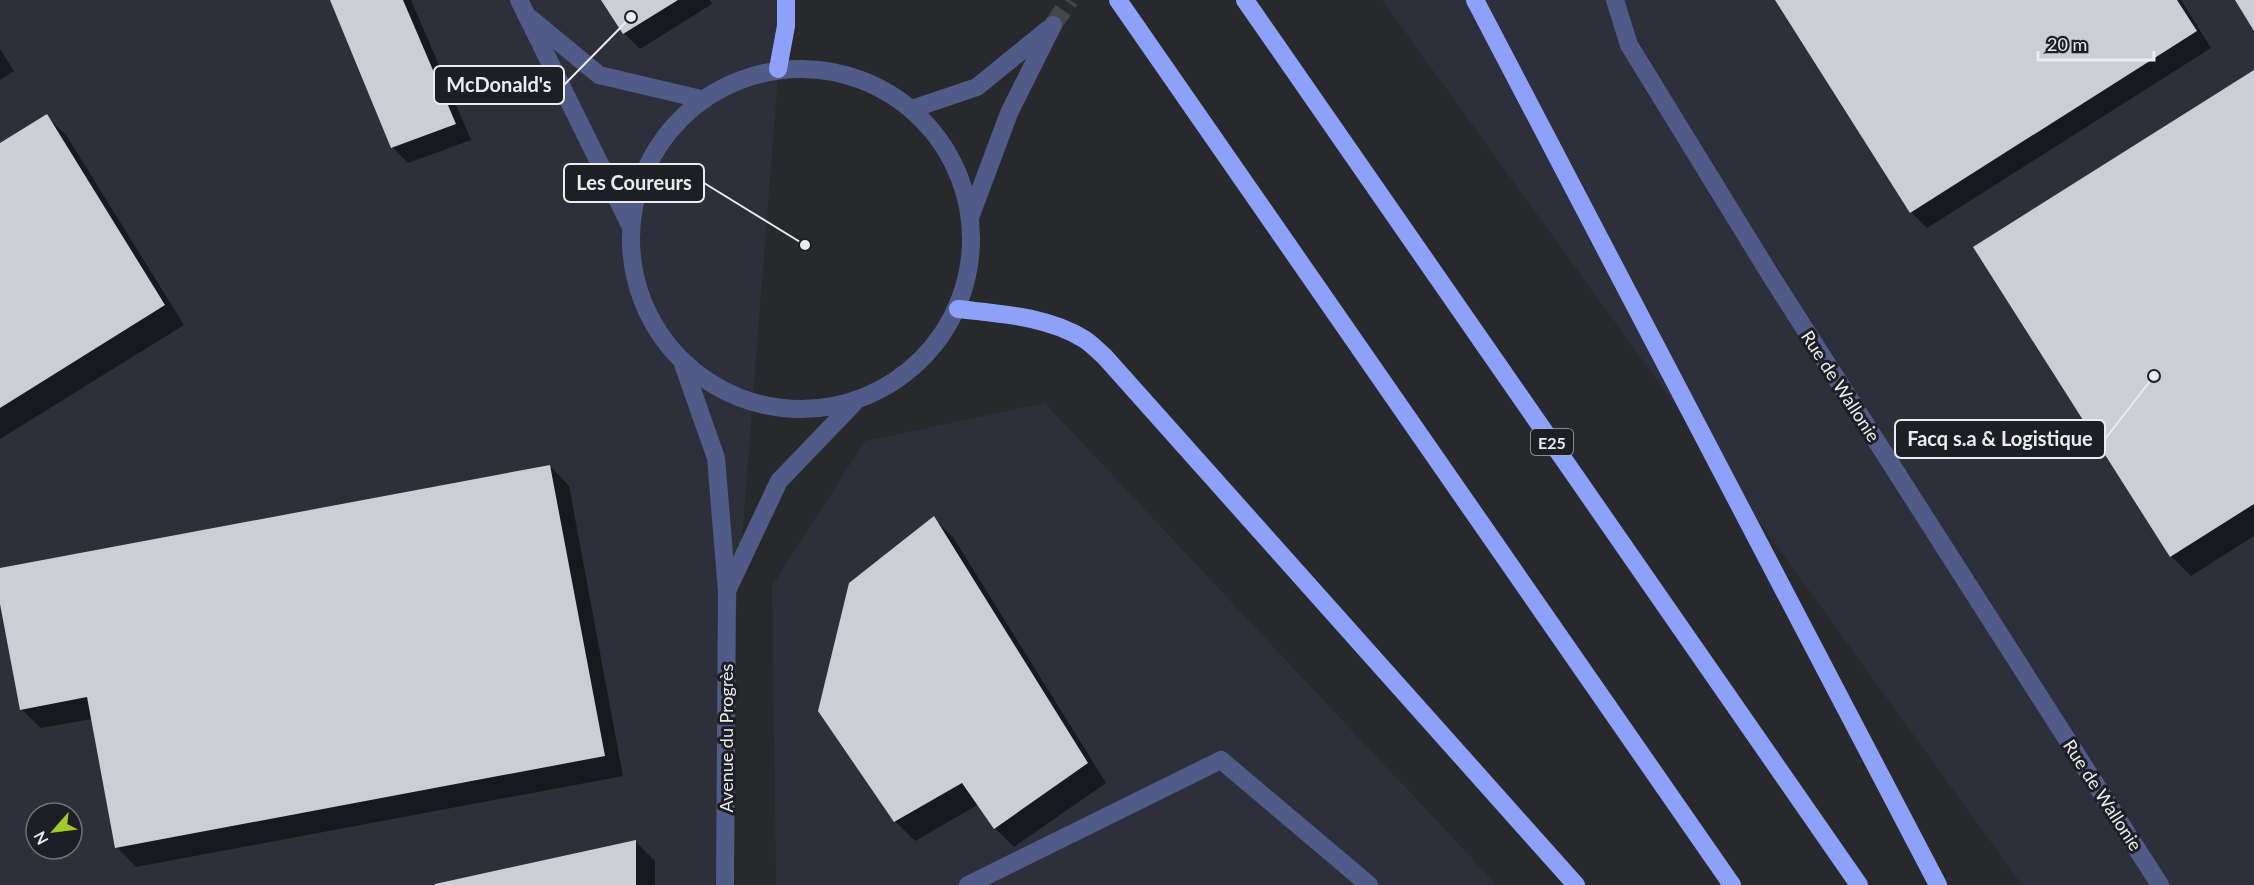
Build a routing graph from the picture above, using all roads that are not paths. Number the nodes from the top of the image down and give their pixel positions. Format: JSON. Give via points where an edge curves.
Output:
{"nodes":[{"id":1,"x":786,"y":0,"type":"edge"},
{"id":2,"x":1118,"y":0,"type":"edge"},
{"id":3,"x":1245,"y":0,"type":"edge"},
{"id":4,"x":1475,"y":0,"type":"edge"},
{"id":5,"x":1615,"y":0,"type":"edge"},
{"id":6,"x":522,"y":6,"type":"edge"},
{"id":7,"x":778,"y":69,"type":"junction"},
{"id":8,"x":700,"y":99,"type":"junction"},
{"id":9,"x":912,"y":109,"type":"junction"},
{"id":10,"x":971,"y":215,"type":"junction"},
{"id":11,"x":630,"y":225,"type":"junction"},
{"id":12,"x":958,"y":309,"type":"junction"},
{"id":13,"x":683,"y":364,"type":"junction"},
{"id":14,"x":854,"y":403,"type":"junction"},
{"id":15,"x":727,"y":591,"type":"junction"},
{"id":16,"x":725,"y":885,"type":"edge"},
{"id":17,"x":968,"y":885,"type":"edge"},
{"id":18,"x":1369,"y":885,"type":"edge"},
{"id":19,"x":1576,"y":885,"type":"edge"},
{"id":20,"x":1732,"y":885,"type":"edge"},
{"id":21,"x":1859,"y":885,"type":"edge"},
{"id":22,"x":1938,"y":885,"type":"edge"},
{"id":23,"x":2160,"y":885,"type":"edge"}],
"edges":[{"from":1,"to":7,"type":"highway"},
{"from":2,"to":20,"type":"highway"},
{"from":3,"to":21,"type":"highway","number":"E25"},
{"from":4,"to":22,"type":"highway"},
{"from":5,"to":23,"type":"street","name":"Rue de Wallonie","via":[[1629,45],[1746,236]]},
{"from":6,"to":8,"type":"street","via":[[599,75]]},
{"from":6,"to":11,"type":"street"},
{"from":7,"to":8,"type":"street","via":[[738,79]]},
{"from":7,"to":9,"type":"street","via":[[826,69],[872,83]]},
{"from":8,"to":11,"type":"street","via":[[665,134],[655,151],[641,177]]},
{"from":9,"to":10,"type":"street","via":[[951,157]]},
{"from":9,"to":10,"type":"street","via":[[977,87],[1053,25],[1009,113]]},
{"from":10,"to":12,"type":"street","via":[[971,263]]},
{"from":11,"to":13,"type":"street","via":[[633,276],[651,324]]},
{"from":12,"to":14,"type":"street","via":[[933,349],[897,382]]},
{"from":12,"to":19,"type":"highway","via":[[1022,316],[1051,324],[1084,339],[1105,357]]},
{"from":13,"to":14,"type":"street","via":[[734,398],[794,411]]},
{"from":13,"to":15,"type":"street","name":"Avenue du Progrès","via":[[716,458]]},
{"from":14,"to":15,"type":"street","name":"Avenue du Progrès","via":[[779,481]]},
{"from":15,"to":16,"type":"street","name":"Avenue du Progrès"},
{"from":17,"to":18,"type":"street","via":[[1221,760]]}]}
